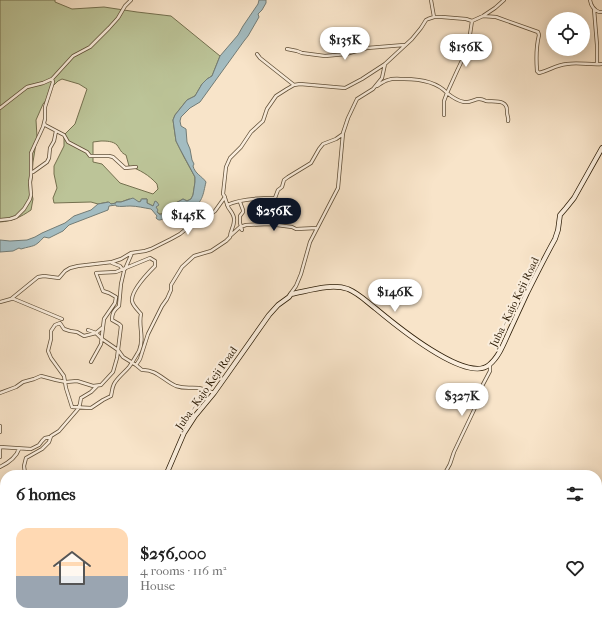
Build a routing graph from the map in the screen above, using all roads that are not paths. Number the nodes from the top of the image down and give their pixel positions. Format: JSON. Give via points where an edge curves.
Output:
{"nodes":[{"id":1,"x":131,"y":0,"type":"edge"},
{"id":2,"x":431,"y":0,"type":"edge"},
{"id":3,"x":504,"y":0,"type":"edge"},
{"id":4,"x":590,"y":0,"type":"edge"},
{"id":5,"x":594,"y":9,"type":"junction"},
{"id":6,"x":602,"y":12,"type":"edge"},
{"id":7,"x":483,"y":16,"type":"junction"},
{"id":8,"x":434,"y":17,"type":"junction"},
{"id":9,"x":472,"y":21,"type":"junction"},
{"id":10,"x":405,"y":45,"type":"junction"},
{"id":11,"x":287,"y":49,"type":"dead end"},
{"id":12,"x":257,"y":54,"type":"dead end"},
{"id":13,"x":385,"y":64,"type":"junction"},
{"id":14,"x":597,"y":64,"type":"junction"},
{"id":15,"x":602,"y":64,"type":"edge"},
{"id":16,"x":52,"y":79,"type":"junction"},
{"id":17,"x":43,"y":83,"type":"junction"},
{"id":18,"x":294,"y":85,"type":"junction"},
{"id":19,"x":51,"y":86,"type":"junction"},
{"id":20,"x":373,"y":89,"type":"junction"},
{"id":21,"x":447,"y":93,"type":"junction"},
{"id":22,"x":0,"y":102,"type":"edge"},
{"id":23,"x":6,"y":104,"type":"junction"},
{"id":24,"x":0,"y":108,"type":"edge"},
{"id":25,"x":444,"y":115,"type":"dead end"},
{"id":26,"x":508,"y":121,"type":"dead end"},
{"id":27,"x":44,"y":122,"type":"junction"},
{"id":28,"x":56,"y":131,"type":"junction"},
{"id":29,"x":343,"y":133,"type":"junction"},
{"id":30,"x":602,"y":148,"type":"edge"},
{"id":31,"x":136,"y":166,"type":"dead end"},
{"id":32,"x":32,"y":172,"type":"dead end"},
{"id":33,"x":225,"y":197,"type":"junction"},
{"id":34,"x":240,"y":202,"type":"junction"},
{"id":35,"x":228,"y":205,"type":"junction"},
{"id":36,"x":0,"y":220,"type":"edge"},
{"id":37,"x":240,"y":227,"type":"junction"},
{"id":38,"x":317,"y":228,"type":"junction"},
{"id":39,"x":230,"y":237,"type":"junction"},
{"id":40,"x":132,"y":253,"type":"junction"},
{"id":41,"x":112,"y":262,"type":"junction"},
{"id":42,"x":124,"y":271,"type":"junction"},
{"id":43,"x":291,"y":294,"type":"junction"},
{"id":44,"x":11,"y":299,"type":"junction"},
{"id":45,"x":0,"y":302,"type":"edge"},
{"id":46,"x":62,"y":319,"type":"dead end"},
{"id":47,"x":103,"y":327,"type":"junction"},
{"id":48,"x":88,"y":330,"type":"dead end"},
{"id":49,"x":96,"y":333,"type":"junction"},
{"id":50,"x":102,"y":338,"type":"junction"},
{"id":51,"x":118,"y":350,"type":"junction"},
{"id":52,"x":90,"y":362,"type":"dead end"},
{"id":53,"x":490,"y":364,"type":"junction"},
{"id":54,"x":136,"y":365,"type":"junction"},
{"id":55,"x":97,"y":386,"type":"junction"},
{"id":56,"x":0,"y":393,"type":"edge"},
{"id":57,"x":214,"y":393,"type":"junction"},
{"id":58,"x":0,"y":426,"type":"edge"},
{"id":59,"x":0,"y":432,"type":"edge"},
{"id":60,"x":51,"y":436,"type":"junction"},
{"id":61,"x":0,"y":447,"type":"edge"},
{"id":62,"x":19,"y":449,"type":"junction"},
{"id":63,"x":0,"y":457,"type":"edge"},
{"id":64,"x":0,"y":467,"type":"edge"},
{"id":65,"x":25,"y":470,"type":"edge"},
{"id":66,"x":168,"y":470,"type":"edge"},
{"id":67,"x":447,"y":470,"type":"edge"}],
"edges":[{"from":1,"to":16,"type":"street","via":[[118,18],[90,47],[73,56]]},
{"from":2,"to":8,"type":"street"},
{"from":3,"to":7,"type":"street"},
{"from":4,"to":5,"type":"street"},
{"from":5,"to":6,"type":"street"},
{"from":5,"to":14,"type":"street"},
{"from":7,"to":9,"type":"street"},
{"from":7,"to":14,"type":"street","via":[[496,17],[539,33],[536,71],[540,73],[565,64]]},
{"from":8,"to":9,"type":"street"},
{"from":8,"to":10,"type":"street","via":[[426,20]]},
{"from":9,"to":21,"type":"street","via":[[466,52]]},
{"from":10,"to":11,"type":"street","via":[[367,48],[325,56],[302,54]]},
{"from":10,"to":13,"type":"street"},
{"from":12,"to":18,"type":"street"},
{"from":13,"to":18,"type":"street","via":[[345,88]]},
{"from":13,"to":20,"type":"street","via":[[382,78]]},
{"from":14,"to":15,"type":"street"},
{"from":16,"to":17,"type":"street"},
{"from":16,"to":19,"type":"street"},
{"from":17,"to":19,"type":"street"},
{"from":17,"to":23,"type":"street","via":[[27,87]]},
{"from":18,"to":33,"type":"street","via":[[276,96],[267,109],[263,122],[230,158],[226,167],[223,194]]},
{"from":19,"to":27,"type":"street"},
{"from":20,"to":21,"type":"street","via":[[388,80],[399,78],[434,83]]},
{"from":20,"to":29,"type":"street","via":[[355,101]]},
{"from":21,"to":25,"type":"street"},
{"from":21,"to":26,"type":"street","via":[[466,102],[478,99],[502,102],[508,108]]},
{"from":22,"to":23,"type":"street"},
{"from":23,"to":24,"type":"street"},
{"from":27,"to":28,"type":"street","via":[[45,126]]},
{"from":27,"to":36,"type":"street","via":[[32,153],[30,199],[16,217]]},
{"from":28,"to":31,"type":"street","via":[[90,156],[113,157],[125,168]]},
{"from":28,"to":32,"type":"street","via":[[47,162]]},
{"from":29,"to":34,"type":"street","via":[[323,144],[311,163],[284,180],[275,198]]},
{"from":29,"to":38,"type":"street","via":[[338,188]]},
{"from":30,"to":53,"type":"main road","name":"Juba - Kajo Keji Road","via":[[574,198],[560,215],[554,239],[502,347]]},
{"from":33,"to":35,"type":"street"},
{"from":33,"to":40,"type":"street","via":[[216,211],[202,221],[151,249]]},
{"from":34,"to":35,"type":"street"},
{"from":34,"to":37,"type":"street","via":[[243,210],[240,216],[242,230]]},
{"from":35,"to":39,"type":"street","via":[[234,215]]},
{"from":37,"to":38,"type":"street","via":[[269,224],[296,229]]},
{"from":37,"to":39,"type":"street"},
{"from":38,"to":43,"type":"street"},
{"from":39,"to":54,"type":"street","via":[[211,251],[194,256],[182,267],[171,285],[171,290],[148,334]]},
{"from":40,"to":41,"type":"street"},
{"from":40,"to":42,"type":"street"},
{"from":41,"to":42,"type":"street"},
{"from":41,"to":44,"type":"street","via":[[70,268],[59,278],[38,277]]},
{"from":42,"to":51,"type":"street","via":[[119,306],[112,314],[112,320],[122,326]]},
{"from":43,"to":53,"type":"main road","via":[[326,288],[348,289],[358,294],[410,336],[452,361],[474,369]]},
{"from":43,"to":57,"type":"main road","name":"Juba - Kajo Keji Road","via":[[269,315]]},
{"from":44,"to":45,"type":"street"},
{"from":44,"to":46,"type":"street"},
{"from":47,"to":49,"type":"street"},
{"from":47,"to":49,"type":"street","via":[[104,319],[116,297],[103,291],[96,273],[116,272],[150,258],[155,261],[155,266],[133,293],[135,308],[142,314],[142,340],[139,351],[114,385],[111,396],[91,408],[72,407],[64,376],[48,351],[51,331],[60,323],[64,329],[84,336]]},
{"from":47,"to":50,"type":"street"},
{"from":48,"to":49,"type":"street"},
{"from":49,"to":50,"type":"street"},
{"from":50,"to":51,"type":"street"},
{"from":50,"to":52,"type":"street"},
{"from":51,"to":54,"type":"street","via":[[123,357]]},
{"from":51,"to":55,"type":"street","via":[[113,372]]},
{"from":53,"to":67,"type":"street","via":[[490,371]]},
{"from":54,"to":57,"type":"street","via":[[142,370],[153,371],[183,388],[199,388]]},
{"from":55,"to":56,"type":"street","via":[[41,376]]},
{"from":55,"to":60,"type":"street","via":[[81,398],[78,409],[59,431]]},
{"from":57,"to":66,"type":"main road","name":"Juba - Kajo Keji Road","via":[[184,433]]},
{"from":58,"to":59,"type":"street"},
{"from":60,"to":62,"type":"street","via":[[31,449]]},
{"from":60,"to":65,"type":"street","via":[[42,449],[26,458]]},
{"from":61,"to":62,"type":"street"},
{"from":61,"to":63,"type":"street"},
{"from":62,"to":64,"type":"street","via":[[12,460]]}]}
